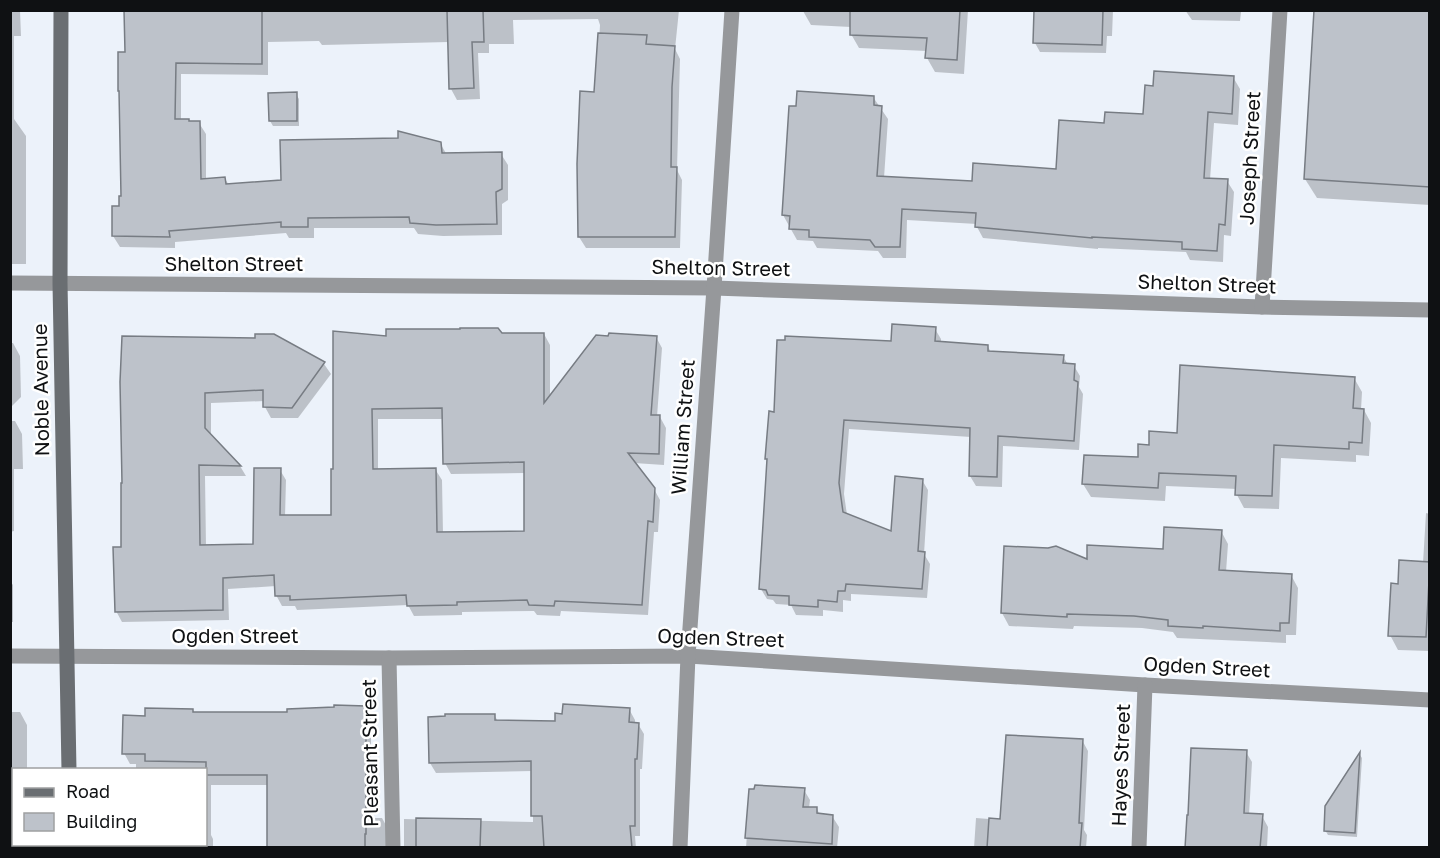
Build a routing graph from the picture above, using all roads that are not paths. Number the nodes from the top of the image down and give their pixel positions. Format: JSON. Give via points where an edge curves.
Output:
{"nodes":[{"id":1,"x":61,"y":10,"type":"edge"},
{"id":2,"x":732,"y":10,"type":"edge"},
{"id":3,"x":1280,"y":10,"type":"edge"},
{"id":4,"x":10,"y":283,"type":"edge"},
{"id":5,"x":60,"y":283,"type":"junction"},
{"id":6,"x":714,"y":288,"type":"junction"},
{"id":7,"x":1262,"y":307,"type":"junction"},
{"id":8,"x":1430,"y":310,"type":"edge"},
{"id":9,"x":10,"y":656,"type":"edge"},
{"id":10,"x":68,"y":656,"type":"junction"},
{"id":11,"x":688,"y":656,"type":"junction"},
{"id":12,"x":389,"y":658,"type":"junction"},
{"id":13,"x":1145,"y":684,"type":"junction"},
{"id":14,"x":1430,"y":700,"type":"edge"},
{"id":15,"x":69,"y":768,"type":"edge"},
{"id":16,"x":393,"y":848,"type":"edge"},
{"id":17,"x":680,"y":848,"type":"edge"},
{"id":18,"x":1139,"y":848,"type":"edge"}],
"edges":[{"from":1,"to":5,"type":"main road","name":"Noble Avenue"},
{"from":2,"to":6,"type":"street","name":"William Street"},
{"from":3,"to":7,"type":"street","name":"Joseph Street"},
{"from":4,"to":5,"type":"street","name":"Shelton Street"},
{"from":5,"to":6,"type":"street","name":"Shelton Street"},
{"from":5,"to":10,"type":"main road","name":"Noble Avenue"},
{"from":6,"to":7,"type":"street","name":"Shelton Street"},
{"from":6,"to":11,"type":"street","name":"William Street"},
{"from":7,"to":8,"type":"street","name":"Shelton Street"},
{"from":9,"to":10,"type":"street","name":"Ogden Street"},
{"from":10,"to":12,"type":"street","name":"Ogden Street"},
{"from":10,"to":15,"type":"main road","name":"Noble Avenue"},
{"from":11,"to":12,"type":"street","name":"Ogden Street"},
{"from":11,"to":13,"type":"street","name":"Ogden Street"},
{"from":11,"to":17,"type":"street","name":"William Street"},
{"from":12,"to":16,"type":"street","name":"Pleasant Street"},
{"from":13,"to":14,"type":"street","name":"Ogden Street"},
{"from":13,"to":18,"type":"street","name":"Hayes Street"}]}
